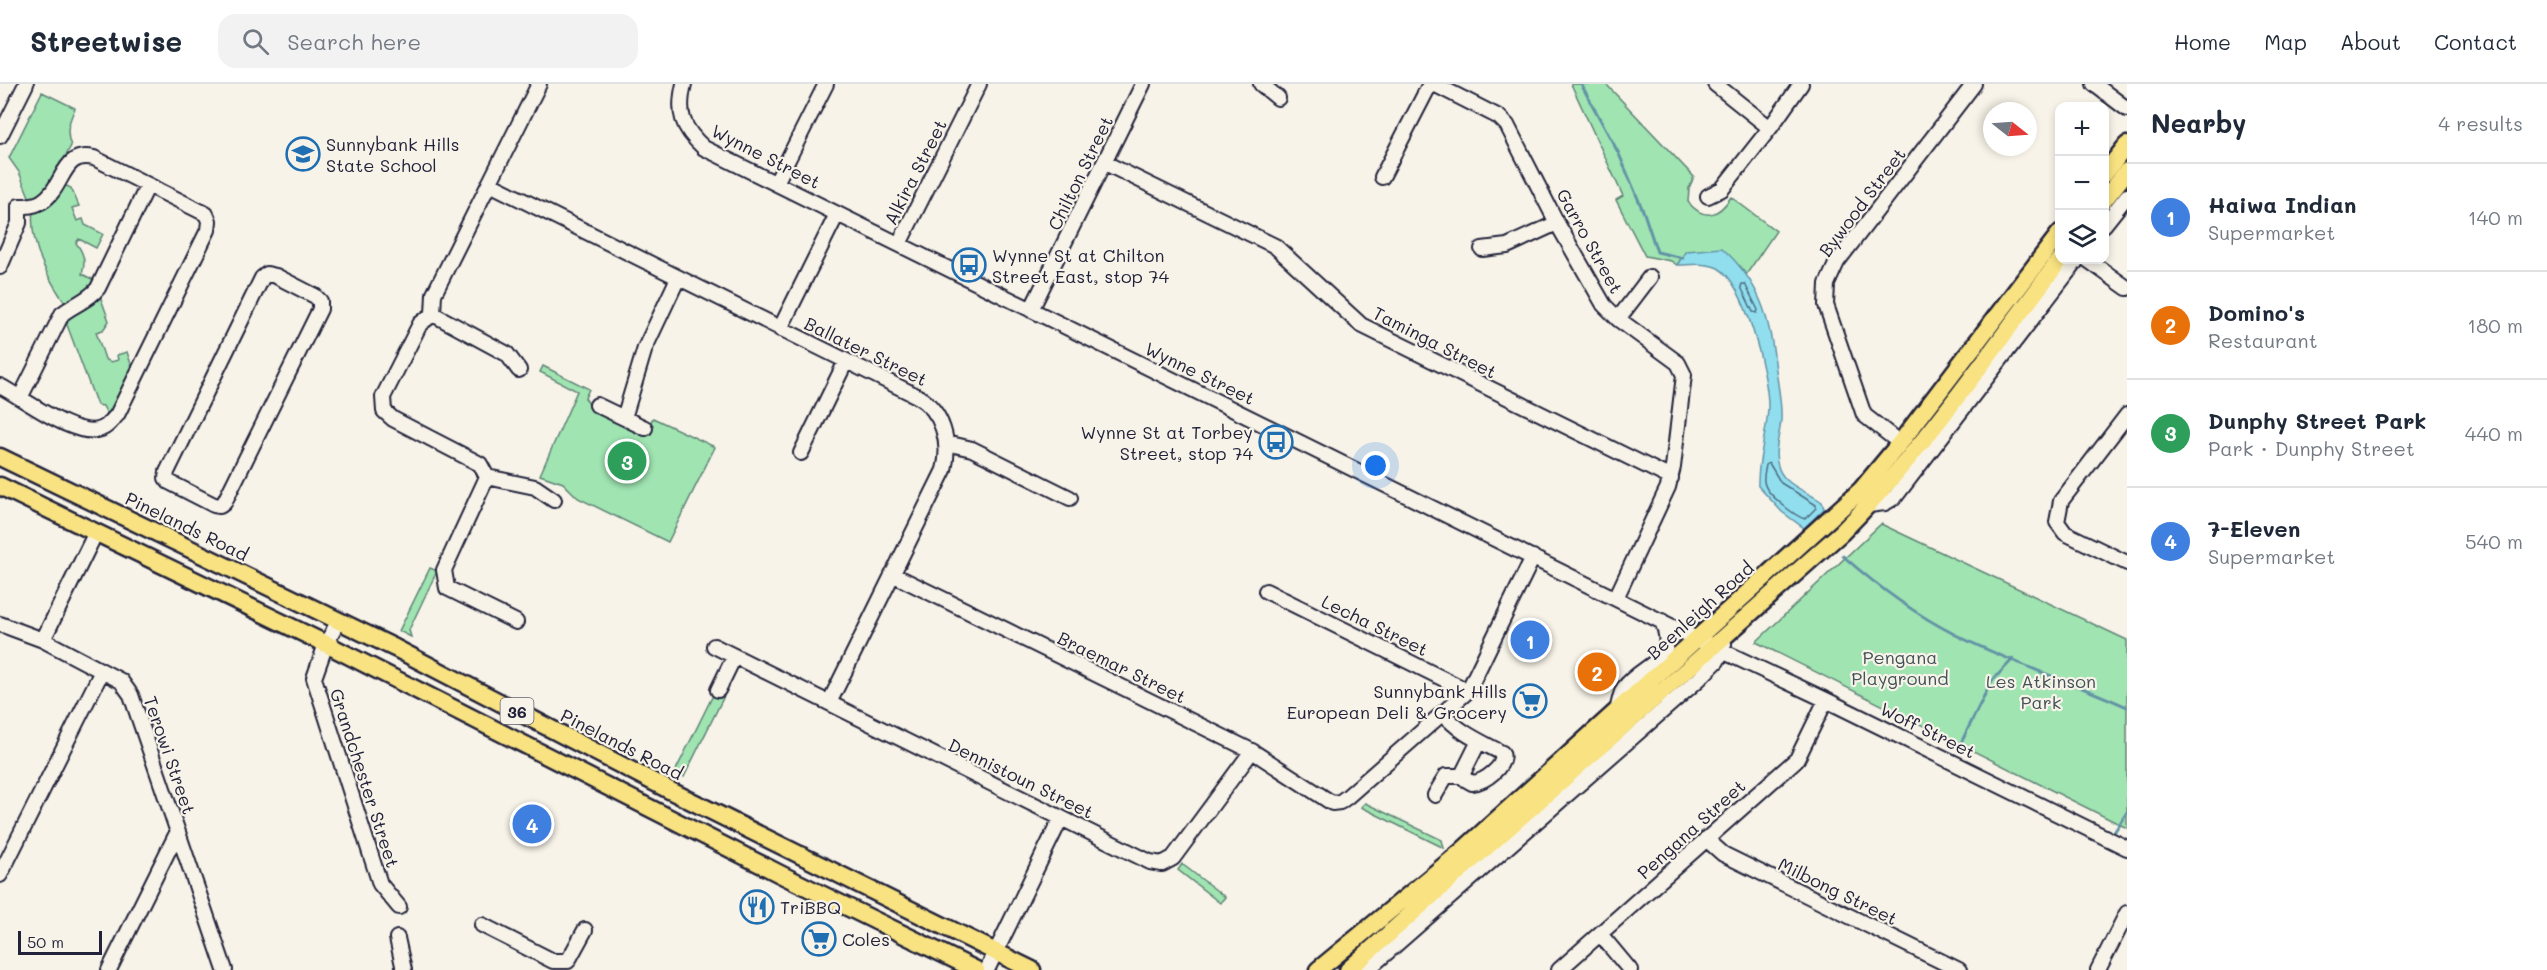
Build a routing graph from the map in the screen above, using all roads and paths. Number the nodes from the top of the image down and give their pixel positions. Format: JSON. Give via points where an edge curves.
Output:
{"nodes":[{"id":1,"x":26,"y":84,"type":"edge"},
{"id":2,"x":539,"y":84,"type":"edge"},
{"id":3,"x":684,"y":84,"type":"edge"},
{"id":4,"x":826,"y":84,"type":"edge"},
{"id":5,"x":979,"y":84,"type":"edge"},
{"id":6,"x":1143,"y":84,"type":"edge"},
{"id":7,"x":1261,"y":84,"type":"edge"},
{"id":8,"x":1432,"y":84,"type":"edge"},
{"id":9,"x":1715,"y":84,"type":"edge"},
{"id":10,"x":1801,"y":84,"type":"edge"},
{"id":11,"x":1974,"y":84,"type":"edge"},
{"id":12,"x":2094,"y":84,"type":"edge"},
{"id":13,"x":1278,"y":98,"type":"dead end"},
{"id":14,"x":2127,"y":109,"type":"edge"},
{"id":15,"x":1770,"y":128,"type":"junction"},
{"id":16,"x":0,"y":136,"type":"edge"},
{"id":17,"x":2127,"y":145,"type":"edge"},
{"id":18,"x":1105,"y":163,"type":"junction"},
{"id":19,"x":2109,"y":168,"type":"edge"},
{"id":20,"x":2127,"y":171,"type":"edge"},
{"id":21,"x":1382,"y":177,"type":"dead end"},
{"id":22,"x":776,"y":183,"type":"junction"},
{"id":23,"x":490,"y":184,"type":"junction"},
{"id":24,"x":148,"y":185,"type":"junction"},
{"id":25,"x":2109,"y":194,"type":"edge"},
{"id":26,"x":1708,"y":196,"type":"dead end"},
{"id":27,"x":2127,"y":196,"type":"edge"},
{"id":28,"x":837,"y":213,"type":"junction"},
{"id":29,"x":2109,"y":219,"type":"edge"},
{"id":30,"x":1557,"y":223,"type":"junction"},
{"id":31,"x":2055,"y":241,"type":"edge"},
{"id":32,"x":899,"y":244,"type":"junction"},
{"id":33,"x":1482,"y":249,"type":"dead end"},
{"id":34,"x":2057,"y":264,"type":"edge"},
{"id":35,"x":2074,"y":264,"type":"edge"},
{"id":36,"x":2094,"y":264,"type":"edge"},
{"id":37,"x":0,"y":267,"type":"edge"},
{"id":38,"x":1650,"y":277,"type":"dead end"},
{"id":39,"x":678,"y":278,"type":"junction"},
{"id":40,"x":2127,"y":288,"type":"edge"},
{"id":41,"x":1031,"y":310,"type":"junction"},
{"id":42,"x":433,"y":314,"type":"junction"},
{"id":43,"x":1618,"y":319,"type":"junction"},
{"id":44,"x":780,"y":329,"type":"junction"},
{"id":45,"x":846,"y":361,"type":"junction"},
{"id":46,"x":519,"y":370,"type":"dead end"},
{"id":47,"x":0,"y":386,"type":"edge"},
{"id":48,"x":21,"y":396,"type":"junction"},
{"id":49,"x":597,"y":405,"type":"dead end"},
{"id":50,"x":2127,"y":415,"type":"edge"},
{"id":51,"x":624,"y":418,"type":"junction"},
{"id":52,"x":645,"y":428,"type":"dead end"},
{"id":53,"x":1900,"y":443,"type":"junction"},
{"id":54,"x":948,"y":446,"type":"junction"},
{"id":55,"x":801,"y":453,"type":"dead end"},
{"id":56,"x":0,"y":456,"type":"edge"},
{"id":57,"x":487,"y":477,"type":"junction"},
{"id":58,"x":1671,"y":478,"type":"junction"},
{"id":59,"x":0,"y":486,"type":"edge"},
{"id":60,"x":1070,"y":498,"type":"dead end"},
{"id":61,"x":554,"y":500,"type":"dead end"},
{"id":62,"x":1869,"y":505,"type":"junction"},
{"id":63,"x":217,"y":512,"type":"joint"},
{"id":64,"x":96,"y":532,"type":"junction"},
{"id":65,"x":1533,"y":557,"type":"junction"},
{"id":66,"x":2127,"y":563,"type":"edge"},
{"id":67,"x":892,"y":574,"type":"junction"},
{"id":68,"x":1266,"y":591,"type":"dead end"},
{"id":69,"x":1616,"y":598,"type":"junction"},
{"id":70,"x":1662,"y":621,"type":"junction"},
{"id":71,"x":338,"y":622,"type":"junction"},
{"id":72,"x":516,"y":622,"type":"dead end"},
{"id":73,"x":0,"y":624,"type":"edge"},
{"id":74,"x":1697,"y":639,"type":"junction"},
{"id":75,"x":43,"y":640,"type":"junction"},
{"id":76,"x":326,"y":644,"type":"junction"},
{"id":77,"x":714,"y":646,"type":"dead end"},
{"id":78,"x":1717,"y":648,"type":"junction"},
{"id":79,"x":734,"y":657,"type":"junction"},
{"id":80,"x":102,"y":671,"type":"junction"},
{"id":81,"x":718,"y":690,"type":"dead end"},
{"id":82,"x":1468,"y":691,"type":"junction"},
{"id":83,"x":1826,"y":700,"type":"junction"},
{"id":84,"x":829,"y":703,"type":"junction"},
{"id":85,"x":1617,"y":711,"type":"junction"},
{"id":86,"x":1443,"y":713,"type":"junction"},
{"id":87,"x":1479,"y":741,"type":"junction"},
{"id":88,"x":1252,"y":751,"type":"junction"},
{"id":89,"x":1463,"y":776,"type":"junction"},
{"id":90,"x":1436,"y":795,"type":"dead end"},
{"id":91,"x":1061,"y":818,"type":"junction"},
{"id":92,"x":177,"y":833,"type":"junction"},
{"id":93,"x":1706,"y":839,"type":"junction"},
{"id":94,"x":2127,"y":848,"type":"edge"},
{"id":95,"x":0,"y":875,"type":"edge"},
{"id":96,"x":399,"y":908,"type":"dead end"},
{"id":97,"x":2127,"y":913,"type":"edge"},
{"id":98,"x":482,"y":925,"type":"dead end"},
{"id":99,"x":585,"y":930,"type":"dead end"},
{"id":100,"x":1600,"y":934,"type":"junction"},
{"id":101,"x":397,"y":938,"type":"dead end"},
{"id":102,"x":995,"y":953,"type":"junction"},
{"id":103,"x":550,"y":966,"type":"edge"},
{"id":104,"x":109,"y":970,"type":"edge"},
{"id":105,"x":225,"y":970,"type":"edge"},
{"id":106,"x":404,"y":970,"type":"edge"},
{"id":107,"x":976,"y":970,"type":"edge"},
{"id":108,"x":987,"y":970,"type":"edge"},
{"id":109,"x":1032,"y":970,"type":"edge"},
{"id":110,"x":1318,"y":970,"type":"edge"},
{"id":111,"x":1347,"y":970,"type":"edge"},
{"id":112,"x":1367,"y":970,"type":"edge"},
{"id":113,"x":1559,"y":970,"type":"edge"},
{"id":114,"x":1630,"y":970,"type":"edge"},
{"id":115,"x":1959,"y":970,"type":"edge"},
{"id":116,"x":2098,"y":970,"type":"edge"}],
"edges":[{"from":1,"to":16,"type":"street"},
{"from":2,"to":23,"type":"street"},
{"from":3,"to":22,"type":"street","name":"Wynne Street","via":[[683,120],[689,135],[704,148]]},
{"from":4,"to":22,"type":"street"},
{"from":5,"to":32,"type":"street","name":"Alkira Street"},
{"from":6,"to":18,"type":"street","name":"Chilton Street"},
{"from":7,"to":13,"type":"street"},
{"from":8,"to":21,"type":"street"},
{"from":8,"to":30,"type":"street","name":"Garro Street","via":[[1500,117]]},
{"from":9,"to":15,"type":"street"},
{"from":10,"to":15,"type":"street"},
{"from":11,"to":53,"type":"street","name":"Bywood Street","via":[[1837,262],[1827,284],[1826,304],[1864,415]]},
{"from":12,"to":14,"type":"street"},
{"from":15,"to":26,"type":"street","via":[[1722,189]]},
{"from":17,"to":19,"type":"main road"},
{"from":18,"to":41,"type":"street","name":"Chilton Street"},
{"from":18,"to":58,"type":"street","name":"Taminga Street","via":[[1275,246],[1361,325]]},
{"from":20,"to":25,"type":"main road"},
{"from":22,"to":28,"type":"street","name":"Wynne Street"},
{"from":23,"to":39,"type":"street","name":"Ballater Street"},
{"from":23,"to":42,"type":"street","via":[[434,294]]},
{"from":24,"to":37,"type":"street","via":[[94,158],[77,158],[68,164],[56,189],[43,201],[19,206],[19,223]]},
{"from":24,"to":48,"type":"street","via":[[98,288],[62,315]]},
{"from":24,"to":48,"type":"street","via":[[206,214],[208,230],[117,415],[102,429],[84,431],[31,406]]},
{"from":27,"to":29,"type":"street"},
{"from":28,"to":32,"type":"street","name":"Wynne Street"},
{"from":28,"to":44,"type":"street"},
{"from":30,"to":33,"type":"street","via":[[1507,246]]},
{"from":30,"to":43,"type":"street","name":"Garro Street","via":[[1604,305]]},
{"from":31,"to":53,"type":"main road","name":"Beenleigh Road"},
{"from":32,"to":41,"type":"street","name":"Wynne Street"},
{"from":34,"to":62,"type":"main road","name":"Beenleigh Road"},
{"from":35,"to":62,"type":"street","name":"Beenleigh Road","via":[[1895,497]]},
{"from":36,"to":40,"type":"street"},
{"from":38,"to":43,"type":"street"},
{"from":39,"to":44,"type":"street","name":"Ballater Street"},
{"from":39,"to":51,"type":"street","via":[[645,348]]},
{"from":41,"to":65,"type":"street","name":"Wynne Street"},
{"from":42,"to":46,"type":"street","via":[[507,354]]},
{"from":42,"to":57,"type":"street","via":[[420,324],[383,397],[384,411],[480,464]]},
{"from":43,"to":58,"type":"street","name":"Garro Street","via":[[1678,363],[1684,375]]},
{"from":44,"to":45,"type":"street","name":"Ballater Street"},
{"from":45,"to":54,"type":"street","name":"Ballater Street","via":[[929,403]]},
{"from":45,"to":55,"type":"street"},
{"from":47,"to":48,"type":"street"},
{"from":49,"to":51,"type":"street"},
{"from":50,"to":66,"type":"street","via":[[2061,501],[2057,522],[2065,533]]},
{"from":51,"to":52,"type":"street"},
{"from":53,"to":74,"type":"main road","name":"Beenleigh Road","via":[[1861,490]]},
{"from":54,"to":60,"type":"street","via":[[972,449]]},
{"from":54,"to":67,"type":"street","via":[[944,470]]},
{"from":56,"to":71,"type":"main road","name":"Pinelands Road","number":"36"},
{"from":57,"to":61,"type":"street","via":[[535,487]]},
{"from":57,"to":72,"type":"street","via":[[444,577],[447,588]]},
{"from":58,"to":69,"type":"street","name":"Garro Street"},
{"from":59,"to":64,"type":"main road","number":"36"},
{"from":62,"to":78,"type":"main road","name":"Beenleigh Road"},
{"from":63,"to":63,"type":"street","via":[[169,482],[167,472],[262,278],[267,274],[276,276],[315,296],[320,309]]},
{"from":64,"to":75,"type":"street"},
{"from":64,"to":76,"type":"main road","number":"36"},
{"from":65,"to":69,"type":"street","name":"Wynne Street"},
{"from":65,"to":82,"type":"street"},
{"from":67,"to":84,"type":"street"},
{"from":67,"to":88,"type":"street","name":"Braemar Street"},
{"from":68,"to":82,"type":"street","name":"Lecha Street"},
{"from":69,"to":70,"type":"street","name":"Wynne Street"},
{"from":70,"to":74,"type":"street","name":"Wynne Street"},
{"from":70,"to":85,"type":"street","via":[[1667,647],[1623,690]]},
{"from":71,"to":76,"type":"street","name":"Grandchester Street"},
{"from":71,"to":102,"type":"main road","name":"Pinelands Road","number":"36"},
{"from":73,"to":75,"type":"street","name":"Terowi Street"},
{"from":74,"to":78,"type":"street","name":"Wynne Street"},
{"from":74,"to":85,"type":"main road","name":"Beenleigh Road"},
{"from":75,"to":80,"type":"street","name":"Terowi Street"},
{"from":76,"to":96,"type":"street","name":"Grandchester Street","via":[[314,678],[380,884]]},
{"from":76,"to":107,"type":"main road","number":"36"},
{"from":77,"to":79,"type":"street","name":"Dennistoun Street"},
{"from":78,"to":83,"type":"street","name":"Woff Street"},
{"from":78,"to":111,"type":"main road","name":"Beenleigh Road"},
{"from":78,"to":112,"type":"street","name":"Beenleigh Road","via":[[1717,661],[1699,679]]},
{"from":79,"to":81,"type":"street"},
{"from":79,"to":84,"type":"street","name":"Dennistoun Street"},
{"from":80,"to":92,"type":"street","name":"Terowi Street","via":[[121,681],[131,695]]},
{"from":80,"to":95,"type":"street"},
{"from":82,"to":86,"type":"street"},
{"from":83,"to":93,"type":"street","name":"Pengana Street","via":[[1797,759]]},
{"from":83,"to":94,"type":"street","name":"Woff Street"},
{"from":84,"to":91,"type":"street","name":"Dennistoun Street"},
{"from":85,"to":110,"type":"main road","name":"Beenleigh Road","via":[[1461,852]]},
{"from":86,"to":87,"type":"street","via":[[1454,726]]},
{"from":86,"to":88,"type":"street","name":"Braemar Street","via":[[1340,802],[1332,803]]},
{"from":87,"to":89,"type":"street"},
{"from":87,"to":89,"type":"street","via":[[1502,753],[1504,760],[1478,783]]},
{"from":88,"to":91,"type":"street","name":"Dennistoun Street","via":[[1173,858],[1162,864],[1149,862]]},
{"from":89,"to":90,"type":"street","via":[[1446,776]]},
{"from":91,"to":102,"type":"street"},
{"from":92,"to":104,"type":"street"},
{"from":92,"to":105,"type":"street","name":"Terowi Street"},
{"from":93,"to":100,"type":"street","name":"Pengana Street"},
{"from":93,"to":115,"type":"street","name":"Milbong Street","via":[[1723,855]]},
{"from":97,"to":116,"type":"street"},
{"from":98,"to":103,"type":"street"},
{"from":99,"to":103,"type":"street","via":[[568,961]]},
{"from":100,"to":113,"type":"street","name":"Pengana Street"},
{"from":100,"to":114,"type":"street"},
{"from":101,"to":106,"type":"street"},
{"from":102,"to":108,"type":"street"},
{"from":102,"to":109,"type":"main road","name":"Pinelands Road","number":"36"}]}
